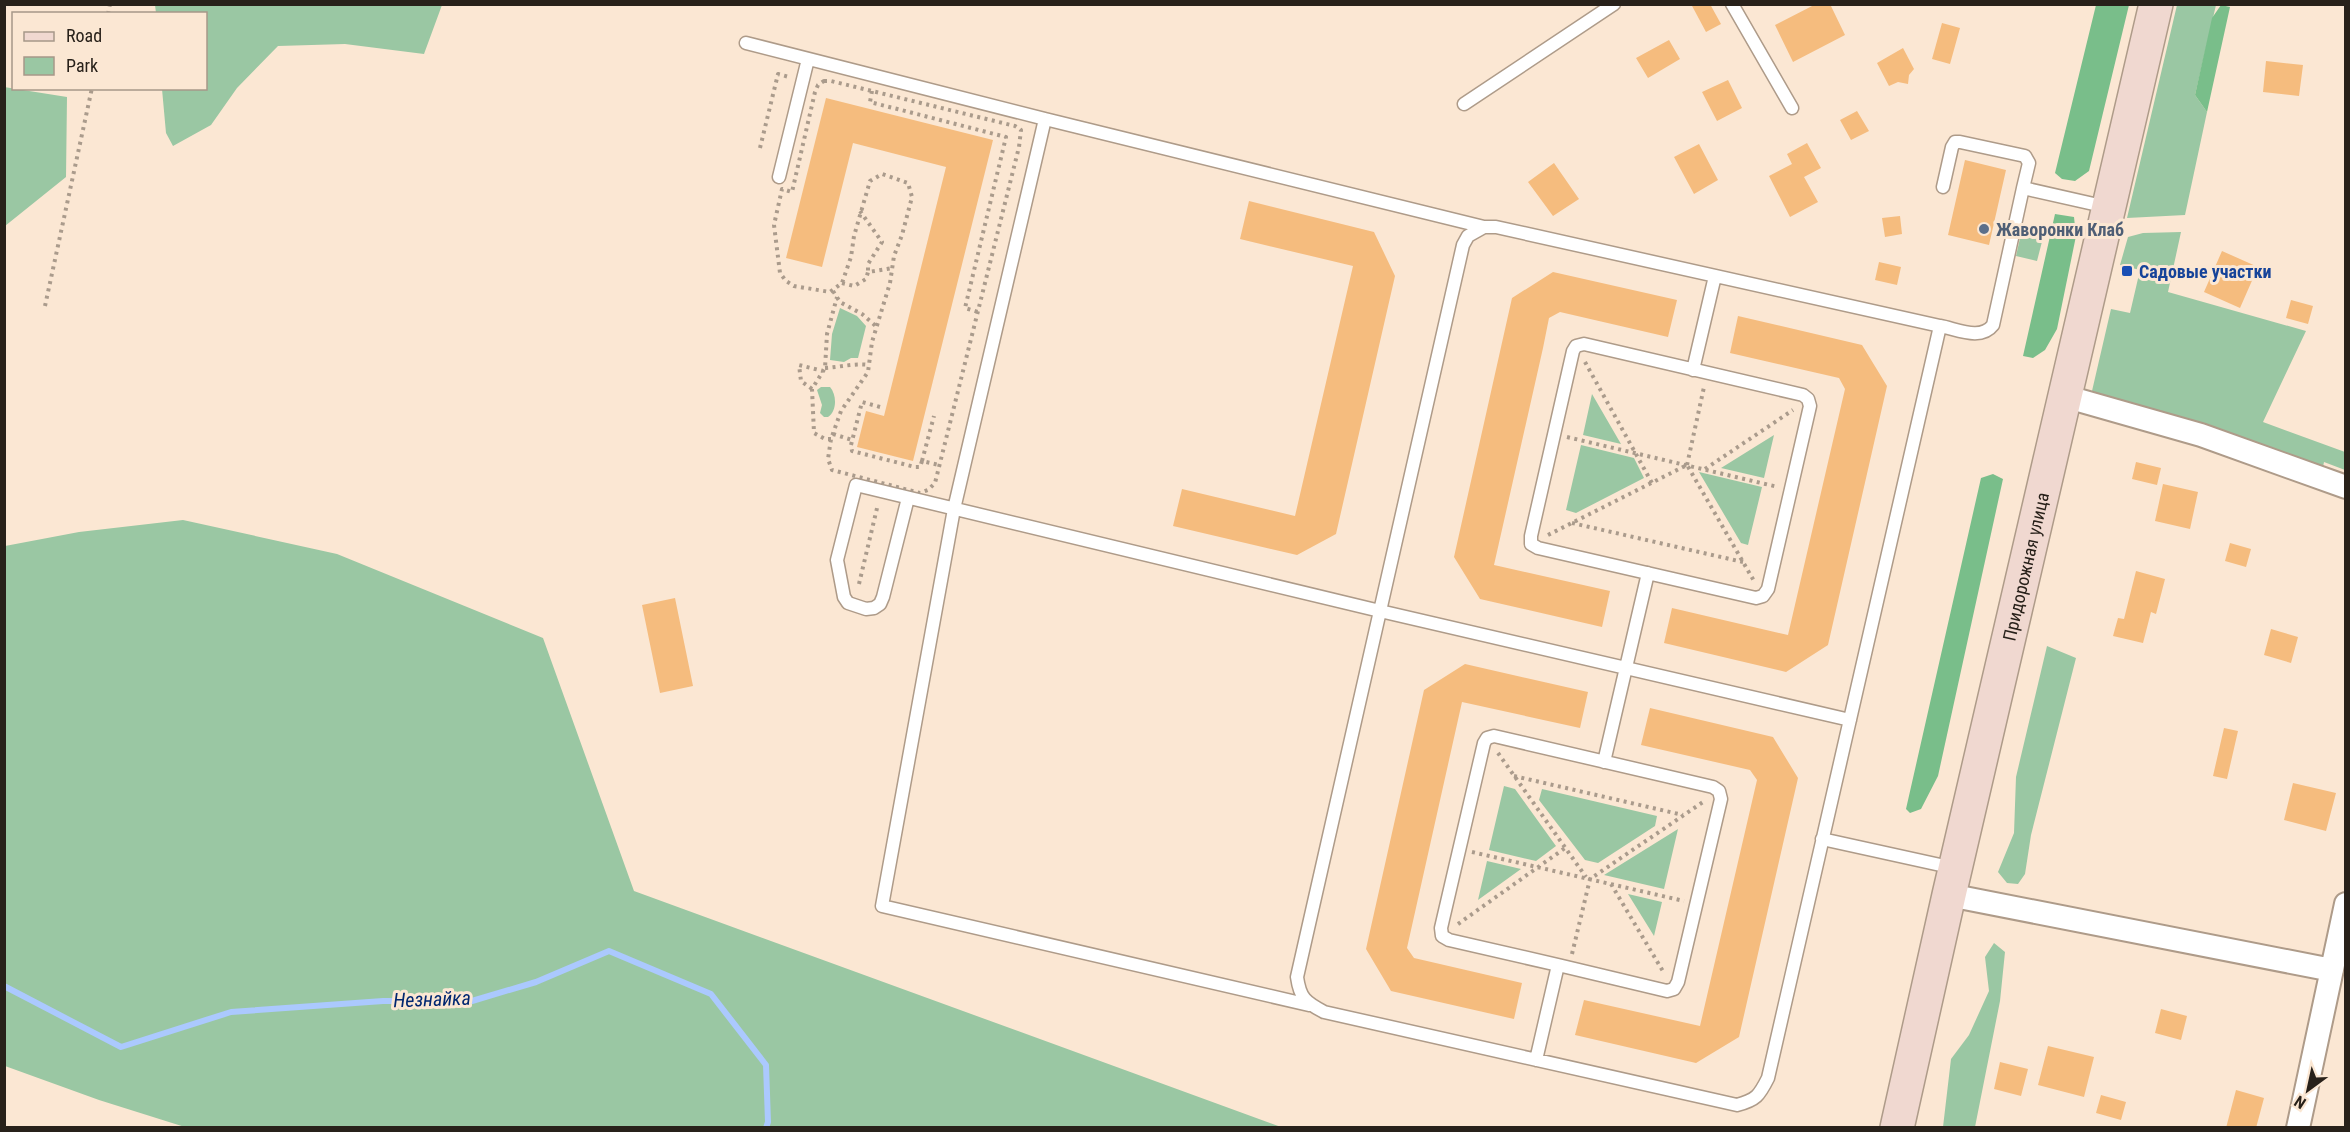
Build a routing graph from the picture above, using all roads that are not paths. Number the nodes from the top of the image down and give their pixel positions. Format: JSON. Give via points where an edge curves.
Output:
{"nodes":[{"id":1,"x":1614,"y":4,"type":"edge"},
{"id":2,"x":1732,"y":4,"type":"edge"},
{"id":3,"x":2156,"y":4,"type":"edge"},
{"id":4,"x":746,"y":43,"type":"dead end"},
{"id":5,"x":808,"y":59,"type":"junction"},
{"id":6,"x":1464,"y":104,"type":"dead end"},
{"id":7,"x":1792,"y":108,"type":"dead end"},
{"id":8,"x":1045,"y":119,"type":"junction"},
{"id":9,"x":779,"y":177,"type":"dead end"},
{"id":10,"x":1943,"y":187,"type":"dead end"},
{"id":11,"x":2023,"y":188,"type":"junction"},
{"id":12,"x":2108,"y":208,"type":"junction"},
{"id":13,"x":1484,"y":227,"type":"junction"},
{"id":14,"x":1715,"y":276,"type":"junction"},
{"id":15,"x":1940,"y":326,"type":"junction"},
{"id":16,"x":1694,"y":370,"type":"junction"},
{"id":17,"x":2064,"y":396,"type":"junction"},
{"id":18,"x":2346,"y":487,"type":"edge"},
{"id":19,"x":908,"y":498,"type":"junction"},
{"id":20,"x":954,"y":509,"type":"junction"},
{"id":21,"x":1648,"y":573,"type":"junction"},
{"id":22,"x":1380,"y":611,"type":"junction"},
{"id":23,"x":1626,"y":668,"type":"junction"},
{"id":24,"x":1850,"y":720,"type":"junction"},
{"id":25,"x":1604,"y":762,"type":"junction"},
{"id":26,"x":1822,"y":839,"type":"junction"},
{"id":27,"x":1952,"y":882,"type":"junction"},
{"id":28,"x":2346,"y":904,"type":"edge"},
{"id":29,"x":1564,"y":967,"type":"junction"},
{"id":30,"x":2332,"y":970,"type":"junction"},
{"id":31,"x":1313,"y":1006,"type":"junction"},
{"id":32,"x":1536,"y":1060,"type":"junction"},
{"id":33,"x":1897,"y":1128,"type":"edge"},
{"id":34,"x":2298,"y":1128,"type":"edge"}],
"edges":[{"from":1,"to":6,"type":"lane"},
{"from":2,"to":7,"type":"lane"},
{"from":3,"to":12,"type":"main road","name":"Придорожная улица"},
{"from":4,"to":5,"type":"lane"},
{"from":5,"to":8,"type":"lane"},
{"from":5,"to":9,"type":"lane"},
{"from":8,"to":13,"type":"lane"},
{"from":8,"to":20,"type":"lane"},
{"from":10,"to":11,"type":"lane","via":[[1952,147],[1960,142],[2025,156],[2029,163]]},
{"from":11,"to":12,"type":"lane"},
{"from":11,"to":15,"type":"lane","via":[[1993,325],[1980,334]]},
{"from":12,"to":17,"type":"main road","name":"Придорожная улица"},
{"from":13,"to":14,"type":"lane"},
{"from":13,"to":22,"type":"lane","via":[[1468,236],[1463,245]]},
{"from":14,"to":15,"type":"lane"},
{"from":14,"to":16,"type":"lane"},
{"from":15,"to":24,"type":"lane"},
{"from":16,"to":21,"type":"lane","via":[[1808,399],[1810,406],[1791,490],[1768,590],[1763,596],[1756,598]]},
{"from":16,"to":21,"type":"lane","via":[[1584,344],[1576,346],[1531,536],[1531,544],[1538,548]]},
{"from":17,"to":18,"type":"street","via":[[2190,432]]},
{"from":17,"to":27,"type":"main road","name":"Придорожная улица"},
{"from":19,"to":19,"type":"lane","via":[[882,487],[856,485],[837,560],[848,603],[873,608],[879,604]]},
{"from":19,"to":20,"type":"lane"},
{"from":20,"to":22,"type":"lane"},
{"from":20,"to":31,"type":"lane","via":[[882,906]]},
{"from":21,"to":23,"type":"lane"},
{"from":22,"to":23,"type":"lane"},
{"from":22,"to":31,"type":"lane","via":[[1297,977],[1300,994]]},
{"from":23,"to":24,"type":"lane"},
{"from":23,"to":25,"type":"lane"},
{"from":24,"to":26,"type":"lane"},
{"from":25,"to":29,"type":"lane","via":[[1713,788],[1719,791],[1720,799],[1674,989],[1666,991]]},
{"from":25,"to":29,"type":"lane","via":[[1494,736],[1487,738],[1441,928],[1442,936],[1449,940]]},
{"from":26,"to":27,"type":"lane"},
{"from":26,"to":32,"type":"lane","via":[[1768,1078],[1752,1101],[1737,1105]]},
{"from":27,"to":30,"type":"street"},
{"from":27,"to":33,"type":"main road","name":"Придорожная улица"},
{"from":28,"to":30,"type":"street"},
{"from":29,"to":32,"type":"lane"},
{"from":30,"to":34,"type":"street"},
{"from":31,"to":32,"type":"lane","via":[[1324,1012]]}]}
